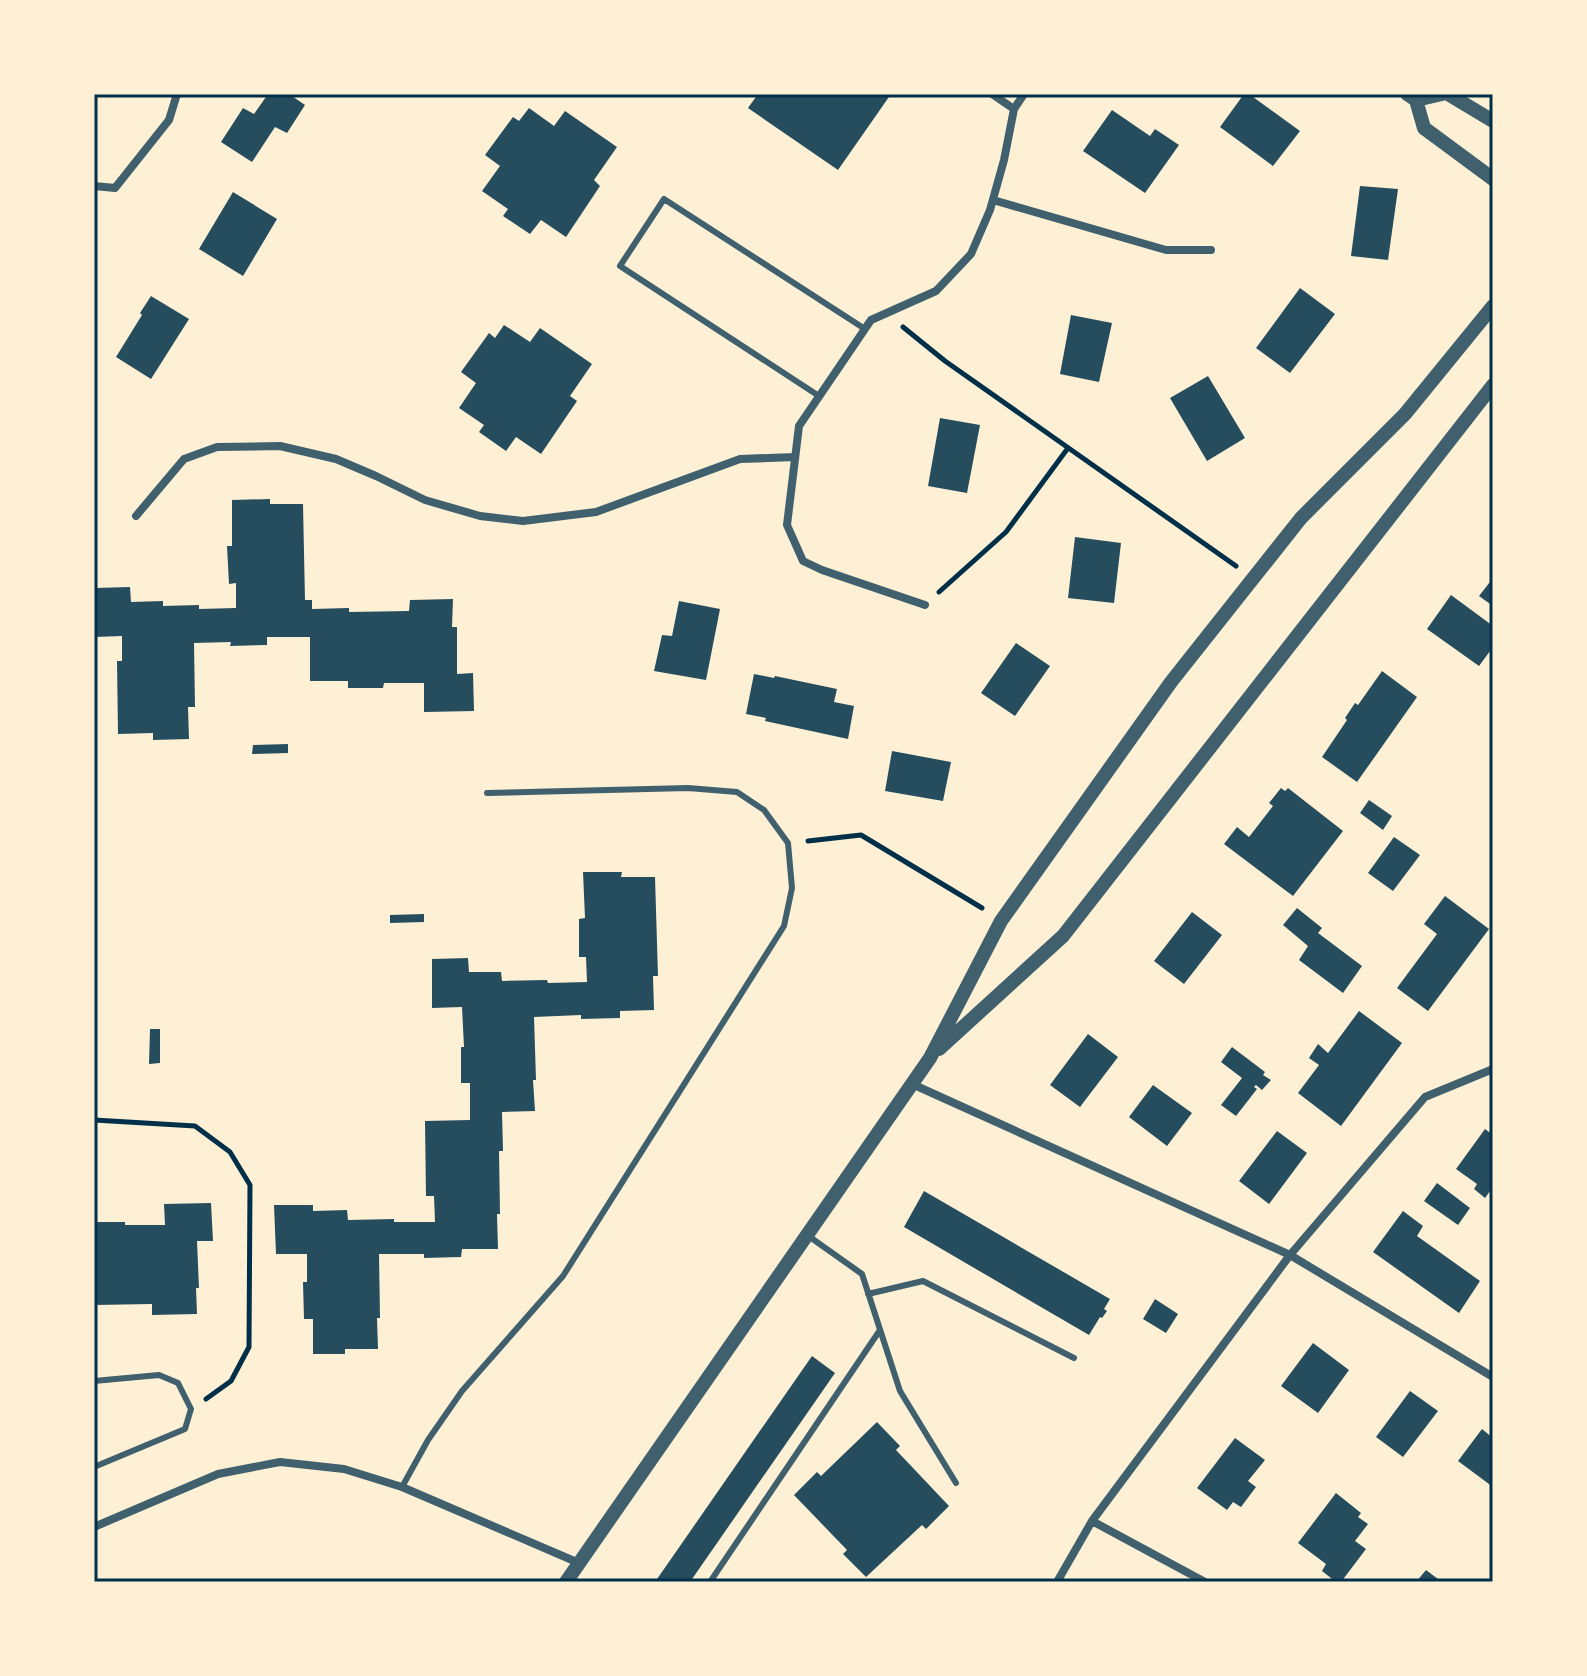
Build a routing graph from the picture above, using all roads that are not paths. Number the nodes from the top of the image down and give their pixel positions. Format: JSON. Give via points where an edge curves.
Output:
{"nodes":[{"id":1,"x":177,"y":94,"type":"edge"},
{"id":2,"x":992,"y":94,"type":"edge"},
{"id":3,"x":1024,"y":94,"type":"edge"},
{"id":4,"x":1445,"y":94,"type":"edge"},
{"id":5,"x":1412,"y":97,"type":"edge"},
{"id":6,"x":1014,"y":109,"type":"junction"},
{"id":7,"x":1493,"y":121,"type":"edge"},
{"id":8,"x":1493,"y":179,"type":"edge"},
{"id":9,"x":94,"y":186,"type":"edge"},
{"id":10,"x":993,"y":200,"type":"junction"},
{"id":11,"x":1211,"y":250,"type":"dead end"},
{"id":12,"x":1493,"y":306,"type":"edge"},
{"id":13,"x":865,"y":329,"type":"junction"},
{"id":14,"x":1493,"y":385,"type":"edge"},
{"id":15,"x":819,"y":396,"type":"junction"},
{"id":16,"x":795,"y":457,"type":"junction"},
{"id":17,"x":136,"y":516,"type":"dead end"},
{"id":18,"x":925,"y":605,"type":"road end"},
{"id":19,"x":487,"y":793,"type":"dead end"},
{"id":20,"x":930,"y":1058,"type":"junction"},
{"id":21,"x":1493,"y":1069,"type":"edge"},
{"id":22,"x":912,"y":1084,"type":"junction"},
{"id":23,"x":807,"y":1235,"type":"junction"},
{"id":24,"x":1290,"y":1255,"type":"junction"},
{"id":25,"x":868,"y":1294,"type":"junction"},
{"id":26,"x":880,"y":1330,"type":"junction"},
{"id":27,"x":1074,"y":1358,"type":"dead end"},
{"id":28,"x":1493,"y":1377,"type":"edge"},
{"id":29,"x":94,"y":1381,"type":"edge"},
{"id":30,"x":94,"y":1467,"type":"edge"},
{"id":31,"x":956,"y":1483,"type":"dead end"},
{"id":32,"x":402,"y":1487,"type":"junction"},
{"id":33,"x":1092,"y":1521,"type":"junction"},
{"id":34,"x":94,"y":1527,"type":"edge"},
{"id":35,"x":579,"y":1563,"type":"junction"},
{"id":36,"x":566,"y":1582,"type":"edge"},
{"id":37,"x":710,"y":1582,"type":"edge"},
{"id":38,"x":1057,"y":1582,"type":"edge"},
{"id":39,"x":1205,"y":1582,"type":"edge"}],
"edges":[{"from":1,"to":9,"type":"street","via":[[169,120],[115,188]]},
{"from":2,"to":6,"type":"street"},
{"from":3,"to":6,"type":"street"},
{"from":4,"to":5,"type":"street"},
{"from":4,"to":7,"type":"street"},
{"from":5,"to":8,"type":"street","via":[[1424,128]]},
{"from":6,"to":10,"type":"street"},
{"from":10,"to":11,"type":"street","via":[[1166,250]]},
{"from":10,"to":13,"type":"street","via":[[971,254],[936,291],[871,320]]},
{"from":12,"to":20,"type":"street","via":[[1405,414],[1301,518],[1171,682],[1001,921]]},
{"from":13,"to":15,"type":"street"},
{"from":13,"to":15,"type":"lane","via":[[664,199],[620,266]]},
{"from":14,"to":20,"type":"street","via":[[1063,936]]},
{"from":15,"to":16,"type":"street","via":[[799,426]]},
{"from":16,"to":17,"type":"street","via":[[740,459],[596,512],[523,521],[480,516],[425,500],[336,459],[280,446],[217,447],[184,459]]},
{"from":16,"to":18,"type":"street","via":[[787,525],[803,561]]},
{"from":19,"to":32,"type":"lane","via":[[688,788],[737,792],[764,810],[788,843],[792,888],[784,926],[563,1276],[462,1391]]},
{"from":20,"to":22,"type":"street"},
{"from":21,"to":24,"type":"street","via":[[1425,1097]]},
{"from":22,"to":23,"type":"street"},
{"from":22,"to":24,"type":"street"},
{"from":23,"to":25,"type":"lane","via":[[862,1274]]},
{"from":23,"to":35,"type":"street"},
{"from":24,"to":28,"type":"street"},
{"from":24,"to":33,"type":"street"},
{"from":25,"to":26,"type":"lane"},
{"from":25,"to":27,"type":"lane","via":[[923,1281]]},
{"from":26,"to":31,"type":"lane","via":[[900,1391]]},
{"from":26,"to":37,"type":"lane"},
{"from":29,"to":30,"type":"lane","via":[[159,1375],[178,1383],[191,1409],[185,1429]]},
{"from":32,"to":34,"type":"street","via":[[344,1469],[280,1462],[218,1474]]},
{"from":32,"to":35,"type":"street"},
{"from":33,"to":38,"type":"street"},
{"from":33,"to":39,"type":"street"},
{"from":35,"to":36,"type":"street"}]}
